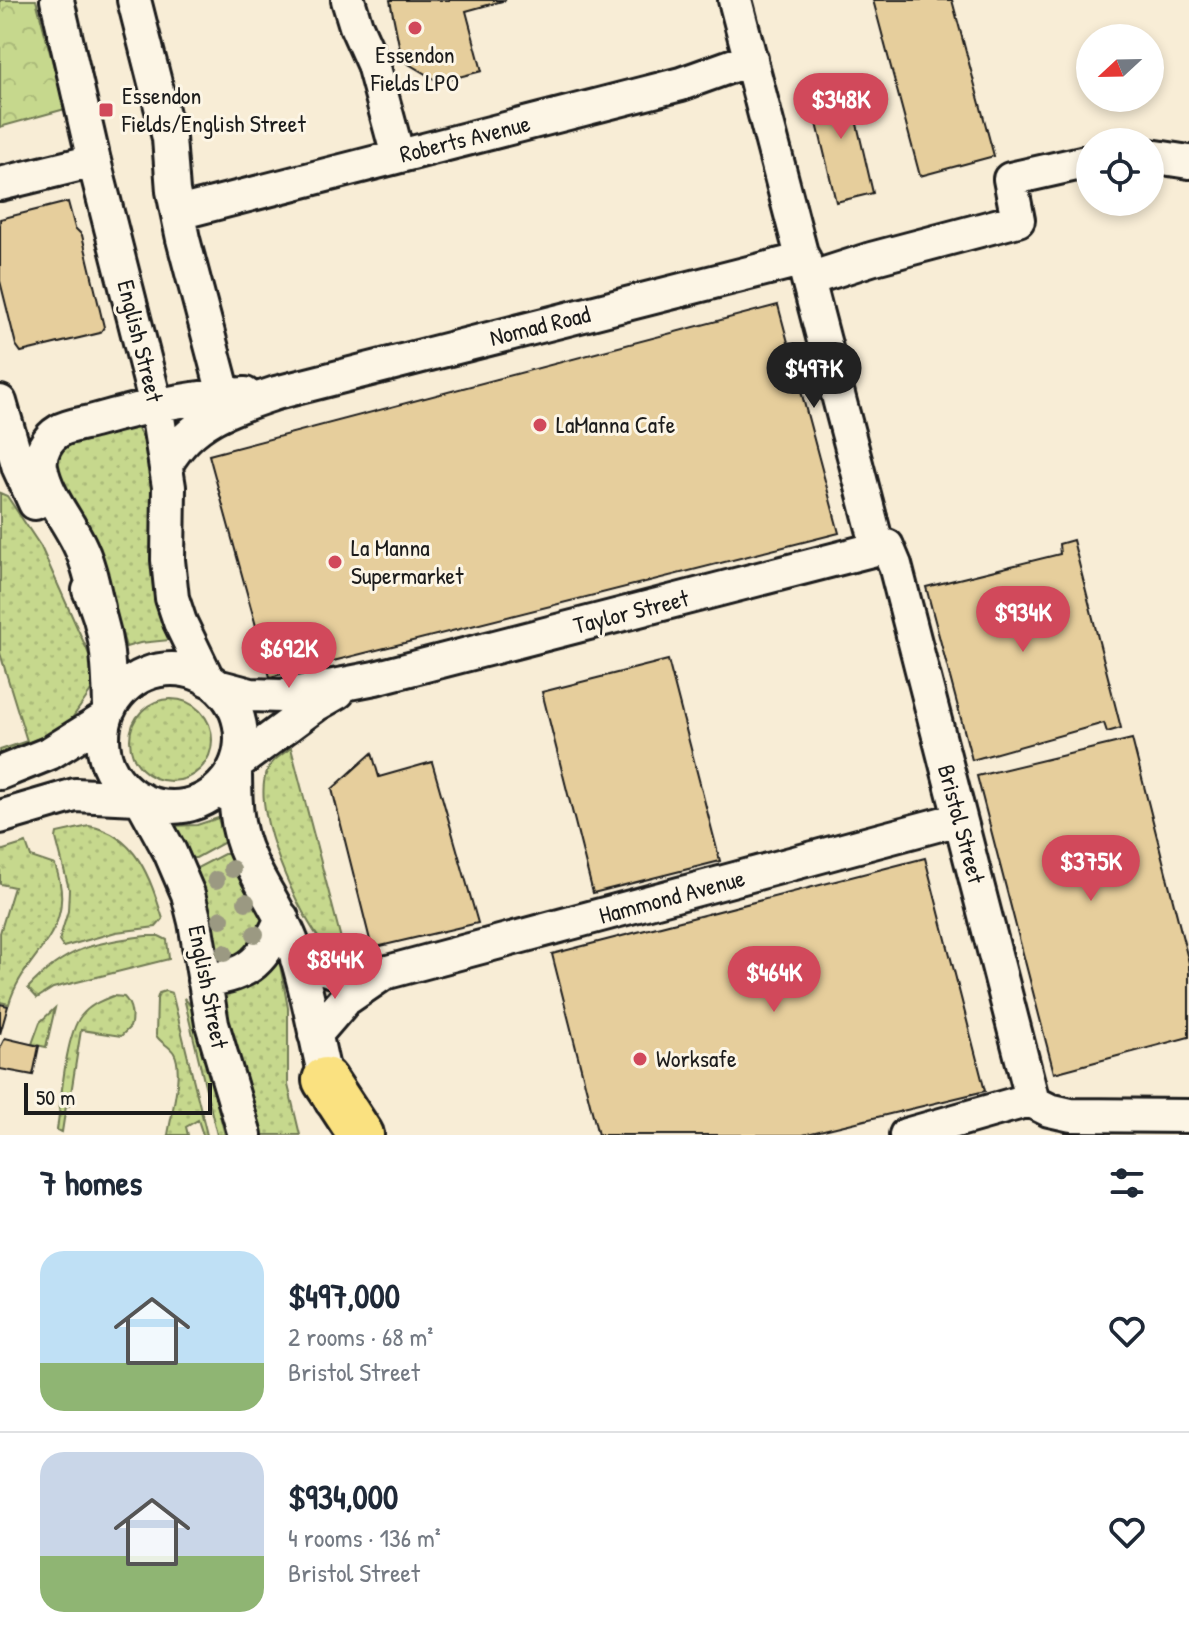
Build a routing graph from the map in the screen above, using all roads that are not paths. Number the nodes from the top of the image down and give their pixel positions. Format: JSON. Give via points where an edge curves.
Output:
{"nodes":[{"id":1,"x":57,"y":0,"type":"edge"},
{"id":2,"x":134,"y":0,"type":"edge"},
{"id":3,"x":348,"y":0,"type":"edge"},
{"id":4,"x":735,"y":0,"type":"edge"},
{"id":5,"x":751,"y":59,"type":"junction"},
{"id":6,"x":398,"y":156,"type":"junction"},
{"id":7,"x":1164,"y":158,"type":"edge"},
{"id":8,"x":94,"y":161,"type":"junction"},
{"id":9,"x":1189,"y":162,"type":"edge"},
{"id":10,"x":1076,"y":164,"type":"edge"},
{"id":11,"x":0,"y":184,"type":"edge"},
{"id":12,"x":178,"y":213,"type":"junction"},
{"id":13,"x":807,"y":269,"type":"junction"},
{"id":14,"x":211,"y":343,"type":"junction"},
{"id":15,"x":193,"y":399,"type":"junction"},
{"id":16,"x":0,"y":402,"type":"edge"},
{"id":17,"x":226,"y":402,"type":"junction"},
{"id":18,"x":156,"y":405,"type":"junction"},
{"id":19,"x":167,"y":463,"type":"junction"},
{"id":20,"x":0,"y":467,"type":"edge"},
{"id":21,"x":27,"y":488,"type":"junction"},
{"id":22,"x":882,"y":547,"type":"junction"},
{"id":23,"x":98,"y":608,"type":"junction"},
{"id":24,"x":375,"y":678,"type":"junction"},
{"id":25,"x":212,"y":683,"type":"junction"},
{"id":26,"x":108,"y":713,"type":"junction"},
{"id":27,"x":235,"y":766,"type":"junction"},
{"id":28,"x":0,"y":773,"type":"edge"},
{"id":29,"x":139,"y":798,"type":"junction"},
{"id":30,"x":0,"y":817,"type":"edge"},
{"id":31,"x":959,"y":819,"type":"junction"},
{"id":32,"x":282,"y":918,"type":"junction"},
{"id":33,"x":297,"y":959,"type":"junction"},
{"id":34,"x":384,"y":973,"type":"junction"},
{"id":35,"x":204,"y":980,"type":"junction"},
{"id":36,"x":315,"y":1035,"type":"junction"},
{"id":37,"x":325,"y":1080,"type":"junction"},
{"id":38,"x":1033,"y":1102,"type":"junction"},
{"id":39,"x":1189,"y":1116,"type":"edge"},
{"id":40,"x":245,"y":1135,"type":"edge"},
{"id":41,"x":340,"y":1135,"type":"edge"},
{"id":42,"x":361,"y":1135,"type":"edge"},
{"id":43,"x":906,"y":1135,"type":"edge"}],
"edges":[{"from":1,"to":8,"type":"street","name":"English Street"},
{"from":2,"to":12,"type":"street","via":[[169,138]]},
{"from":3,"to":6,"type":"street","via":[[373,64]]},
{"from":4,"to":5,"type":"street","name":"Bristol Street"},
{"from":5,"to":6,"type":"street","name":"Roberts Avenue","via":[[681,84]]},
{"from":5,"to":13,"type":"street","name":"Bristol Street"},
{"from":6,"to":12,"type":"street","name":"Roberts Avenue"},
{"from":7,"to":9,"type":"street"},
{"from":8,"to":11,"type":"street"},
{"from":8,"to":18,"type":"street","name":"English Street"},
{"from":10,"to":13,"type":"street","name":"Nomad Road","via":[[1010,179],[1018,220],[871,259]]},
{"from":12,"to":14,"type":"street"},
{"from":13,"to":17,"type":"street","name":"Nomad Road"},
{"from":13,"to":22,"type":"street","name":"Bristol Street"},
{"from":14,"to":15,"type":"street","via":[[206,383]]},
{"from":14,"to":17,"type":"street"},
{"from":15,"to":17,"type":"street","name":"Nomad Road"},
{"from":15,"to":18,"type":"street","name":"Nomad Road"},
{"from":16,"to":21,"type":"street"},
{"from":17,"to":19,"type":"street","name":"Nomad Road","via":[[187,435]]},
{"from":18,"to":19,"type":"street","name":"English Street"},
{"from":18,"to":23,"type":"street","name":"Nomad Road","via":[[61,430],[43,450],[43,473],[81,547]]},
{"from":19,"to":25,"type":"street","name":"English Street","via":[[172,598]]},
{"from":20,"to":21,"type":"street"},
{"from":21,"to":23,"type":"street"},
{"from":22,"to":24,"type":"street","name":"Taylor Street"},
{"from":22,"to":31,"type":"street","name":"Bristol Street","via":[[895,565]]},
{"from":23,"to":26,"type":"street","via":[[109,659]]},
{"from":24,"to":25,"type":"street","name":"Taylor Street","via":[[282,696],[251,695]]},
{"from":24,"to":27,"type":"street","name":"Taylor Street","via":[[317,704]]},
{"from":25,"to":26,"type":"street","via":[[189,672],[158,671],[130,684]]},
{"from":25,"to":27,"type":"street","via":[[239,722]]},
{"from":26,"to":28,"type":"street","via":[[50,753]]},
{"from":26,"to":29,"type":"street","via":[[103,741],[108,763],[119,783]]},
{"from":27,"to":29,"type":"street","via":[[218,790],[195,803],[167,807]]},
{"from":27,"to":32,"type":"street","via":[[242,840]]},
{"from":29,"to":30,"type":"street","via":[[75,795]]},
{"from":29,"to":35,"type":"street","name":"English Street","via":[[188,894]]},
{"from":31,"to":34,"type":"street","name":"Hammond Avenue"},
{"from":31,"to":38,"type":"street","name":"Bristol Street"},
{"from":32,"to":33,"type":"street"},
{"from":32,"to":35,"type":"street","via":[[270,944],[249,968],[231,977]]},
{"from":33,"to":34,"type":"street","name":"Hammond Avenue","via":[[339,973]]},
{"from":33,"to":36,"type":"street"},
{"from":34,"to":36,"type":"street","name":"Hammond Avenue","via":[[346,999]]},
{"from":35,"to":40,"type":"street","name":"English Street"},
{"from":36,"to":37,"type":"street"},
{"from":37,"to":41,"type":"street"},
{"from":37,"to":42,"type":"highway"},
{"from":38,"to":39,"type":"street","via":[[1071,1115]]},
{"from":38,"to":43,"type":"street"}]}
